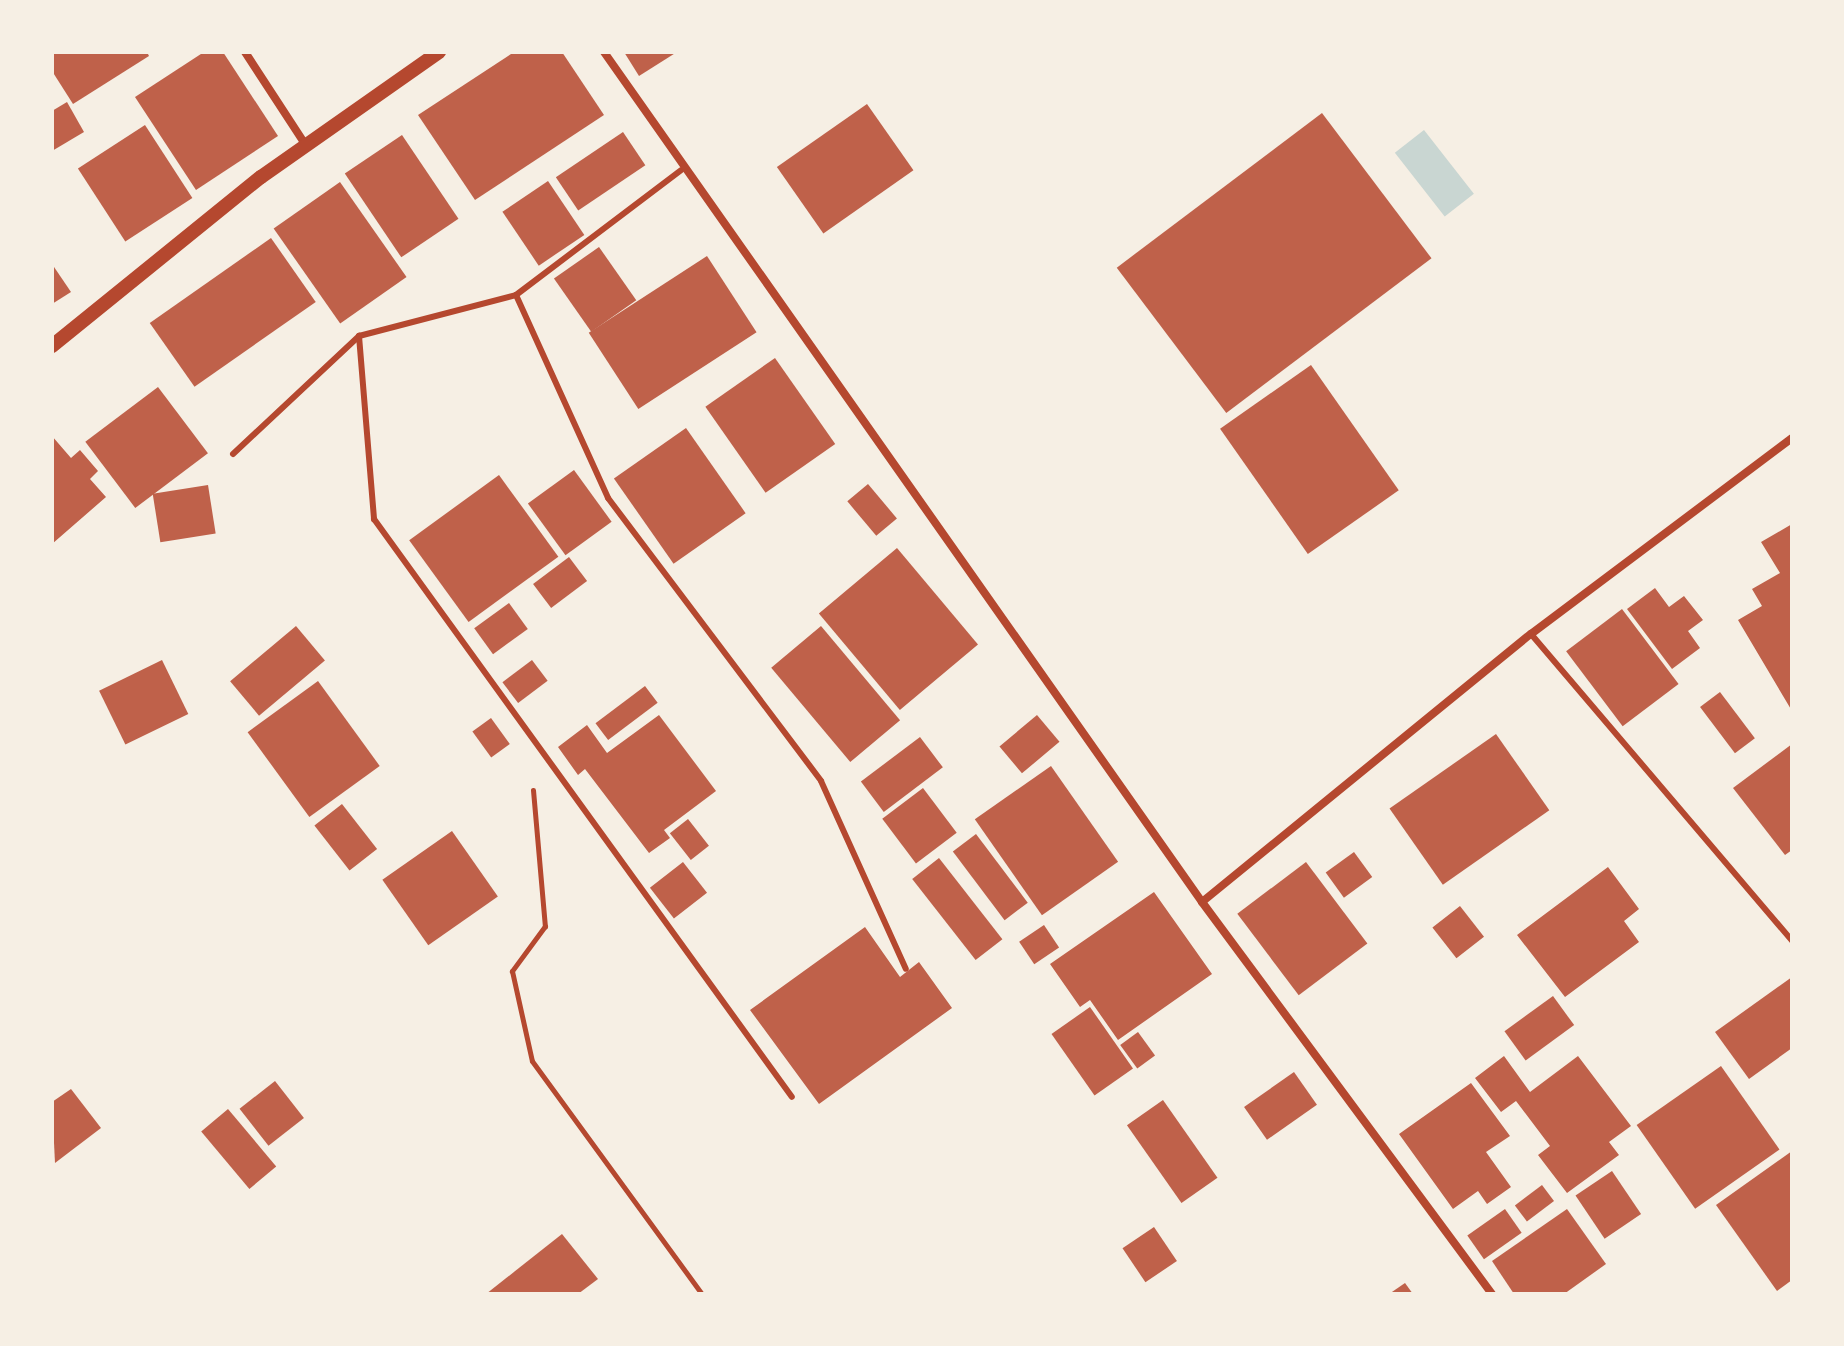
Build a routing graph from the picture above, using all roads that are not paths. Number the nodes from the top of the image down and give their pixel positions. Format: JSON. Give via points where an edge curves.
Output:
{"nodes":[{"id":1,"x":245,"y":52,"type":"edge"},
{"id":2,"x":439,"y":52,"type":"edge"},
{"id":3,"x":604,"y":52,"type":"edge"},
{"id":4,"x":305,"y":144,"type":"junction"},
{"id":5,"x":681,"y":170,"type":"junction"},
{"id":6,"x":516,"y":295,"type":"junction"},
{"id":7,"x":359,"y":336,"type":"junction"},
{"id":8,"x":52,"y":346,"type":"edge"},
{"id":9,"x":1792,"y":438,"type":"edge"},
{"id":10,"x":233,"y":454,"type":"dead end"},
{"id":11,"x":1531,"y":634,"type":"junction"},
{"id":12,"x":1202,"y":902,"type":"junction"},
{"id":13,"x":1792,"y":941,"type":"edge"},
{"id":14,"x":906,"y":969,"type":"dead end"},
{"id":15,"x":792,"y":1097,"type":"dead end"},
{"id":16,"x":1492,"y":1294,"type":"edge"}],
"edges":[{"from":1,"to":4,"type":"street"},
{"from":2,"to":4,"type":"street"},
{"from":3,"to":5,"type":"street"},
{"from":4,"to":8,"type":"street"},
{"from":5,"to":6,"type":"lane"},
{"from":5,"to":12,"type":"street"},
{"from":6,"to":7,"type":"lane"},
{"from":6,"to":14,"type":"lane","via":[[608,498],[821,781]]},
{"from":7,"to":10,"type":"lane"},
{"from":7,"to":15,"type":"lane","via":[[374,519]]},
{"from":9,"to":11,"type":"street"},
{"from":11,"to":12,"type":"street"},
{"from":11,"to":13,"type":"lane"},
{"from":12,"to":16,"type":"street"}]}
